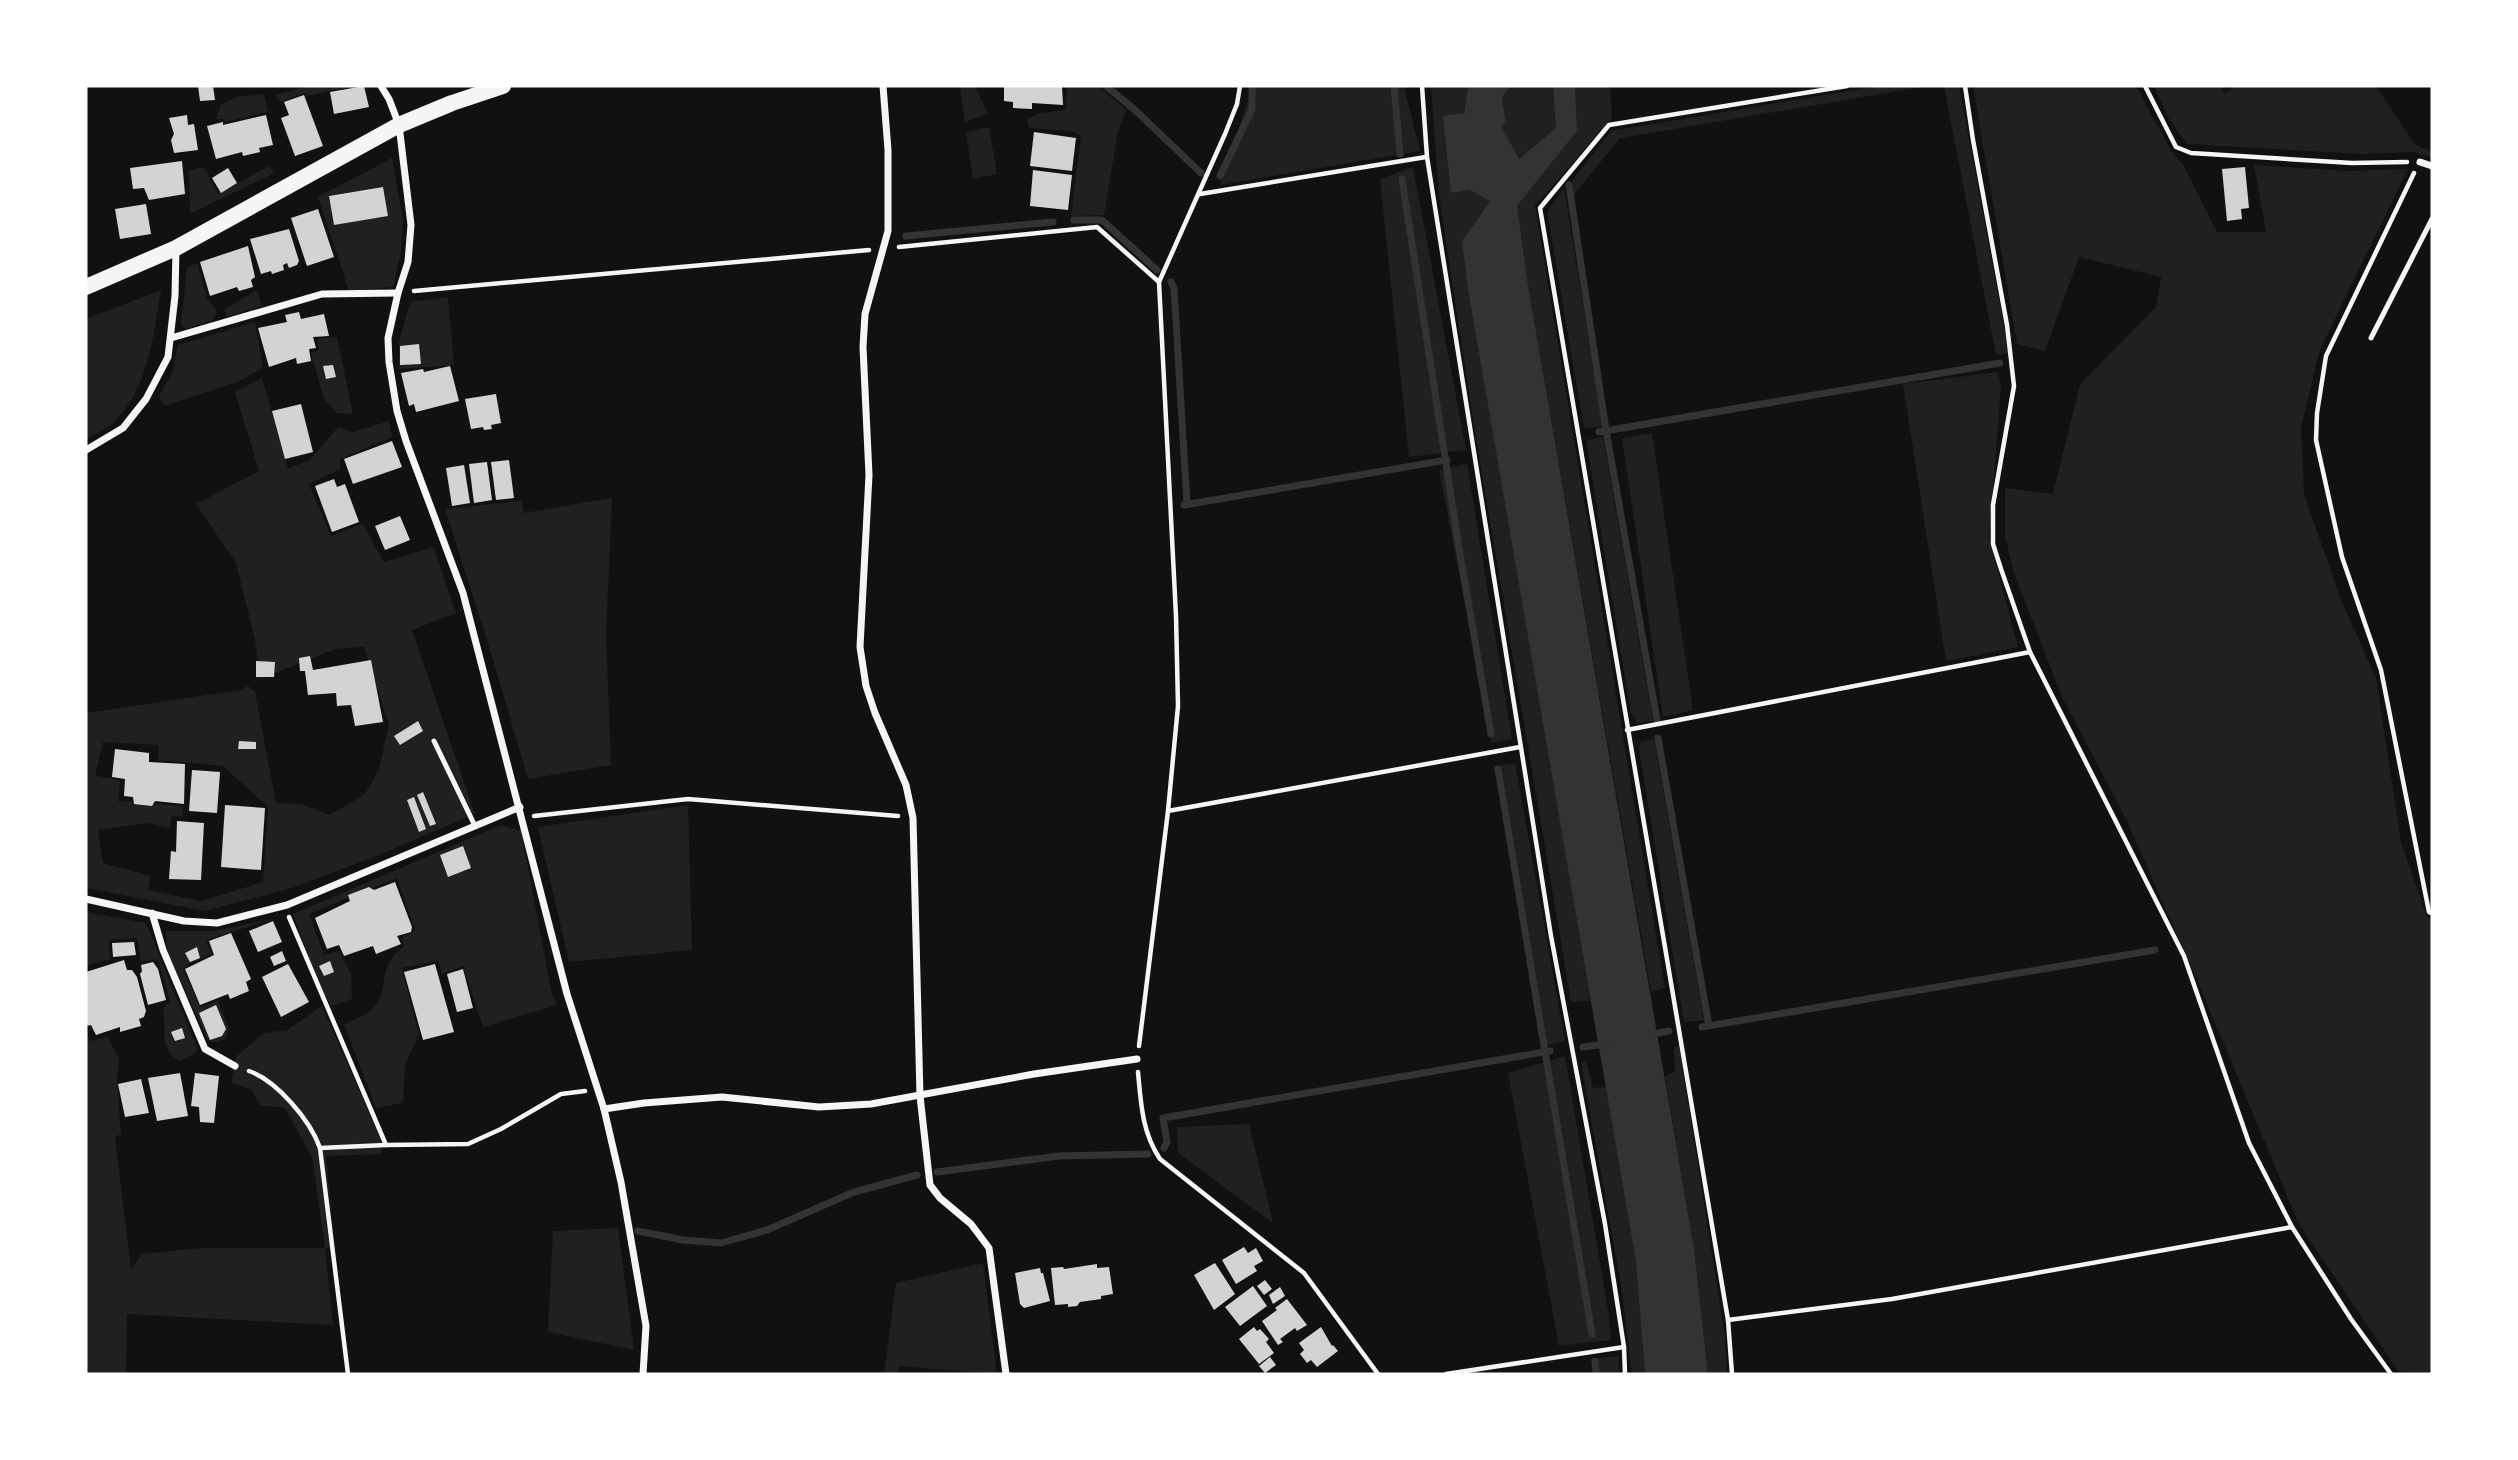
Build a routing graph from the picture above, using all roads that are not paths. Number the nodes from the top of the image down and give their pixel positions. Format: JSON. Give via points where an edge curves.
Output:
{"nodes":[{"id":1,"x":381,"y":86,"type":"edge"},
{"id":2,"x":503,"y":86,"type":"edge"},
{"id":3,"x":883,"y":86,"type":"edge"},
{"id":4,"x":399,"y":125,"type":"junction"},
{"id":5,"x":2420,"y":162,"type":"road end"},
{"id":6,"x":2432,"y":166,"type":"edge"},
{"id":7,"x":2432,"y":219,"type":"edge"},
{"id":8,"x":176,"y":248,"type":"junction"},
{"id":9,"x":86,"y":287,"type":"edge"},
{"id":10,"x":398,"y":293,"type":"junction"},
{"id":11,"x":170,"y":338,"type":"junction"},
{"id":12,"x":2371,"y":338,"type":"dead end"},
{"id":13,"x":86,"y":450,"type":"edge"},
{"id":14,"x":435,"y":741,"type":"dead end"},
{"id":15,"x":520,"y":807,"type":"junction"},
{"id":16,"x":475,"y":826,"type":"junction"},
{"id":17,"x":86,"y":899,"type":"edge"},
{"id":18,"x":152,"y":913,"type":"junction"},
{"id":19,"x":1137,"y":1059,"type":"road end"},
{"id":20,"x":235,"y":1066,"type":"road end"},
{"id":21,"x":920,"y":1096,"type":"junction"},
{"id":22,"x":604,"y":1109,"type":"junction"},
{"id":23,"x":643,"y":1374,"type":"edge"},
{"id":24,"x":1006,"y":1374,"type":"edge"}],
"edges":[{"from":1,"to":4,"type":"street"},
{"from":2,"to":4,"type":"main road"},
{"from":3,"to":21,"type":"street","via":[[888,231],[865,314],[869,475],[860,647],[874,713],[906,785],[913,818]]},
{"from":4,"to":8,"type":"main road"},
{"from":4,"to":10,"type":"street","via":[[411,225],[408,262]]},
{"from":5,"to":6,"type":"street"},
{"from":7,"to":12,"type":"lane"},
{"from":8,"to":9,"type":"main road"},
{"from":8,"to":11,"type":"street"},
{"from":10,"to":11,"type":"street","via":[[322,294]]},
{"from":10,"to":15,"type":"street","via":[[388,338],[397,411],[463,593]]},
{"from":11,"to":13,"type":"street","via":[[168,358],[146,399],[124,428]]},
{"from":14,"to":16,"type":"lane"},
{"from":15,"to":16,"type":"street"},
{"from":15,"to":22,"type":"street","via":[[567,995]]},
{"from":16,"to":18,"type":"street","via":[[287,905],[216,923]]},
{"from":17,"to":18,"type":"street"},
{"from":18,"to":20,"type":"street","via":[[205,1049]]},
{"from":19,"to":21,"type":"street"},
{"from":21,"to":22,"type":"street","via":[[819,1107],[722,1097]]},
{"from":21,"to":24,"type":"street","via":[[930,1185],[989,1248]]},
{"from":22,"to":23,"type":"street","via":[[646,1326]]}]}
